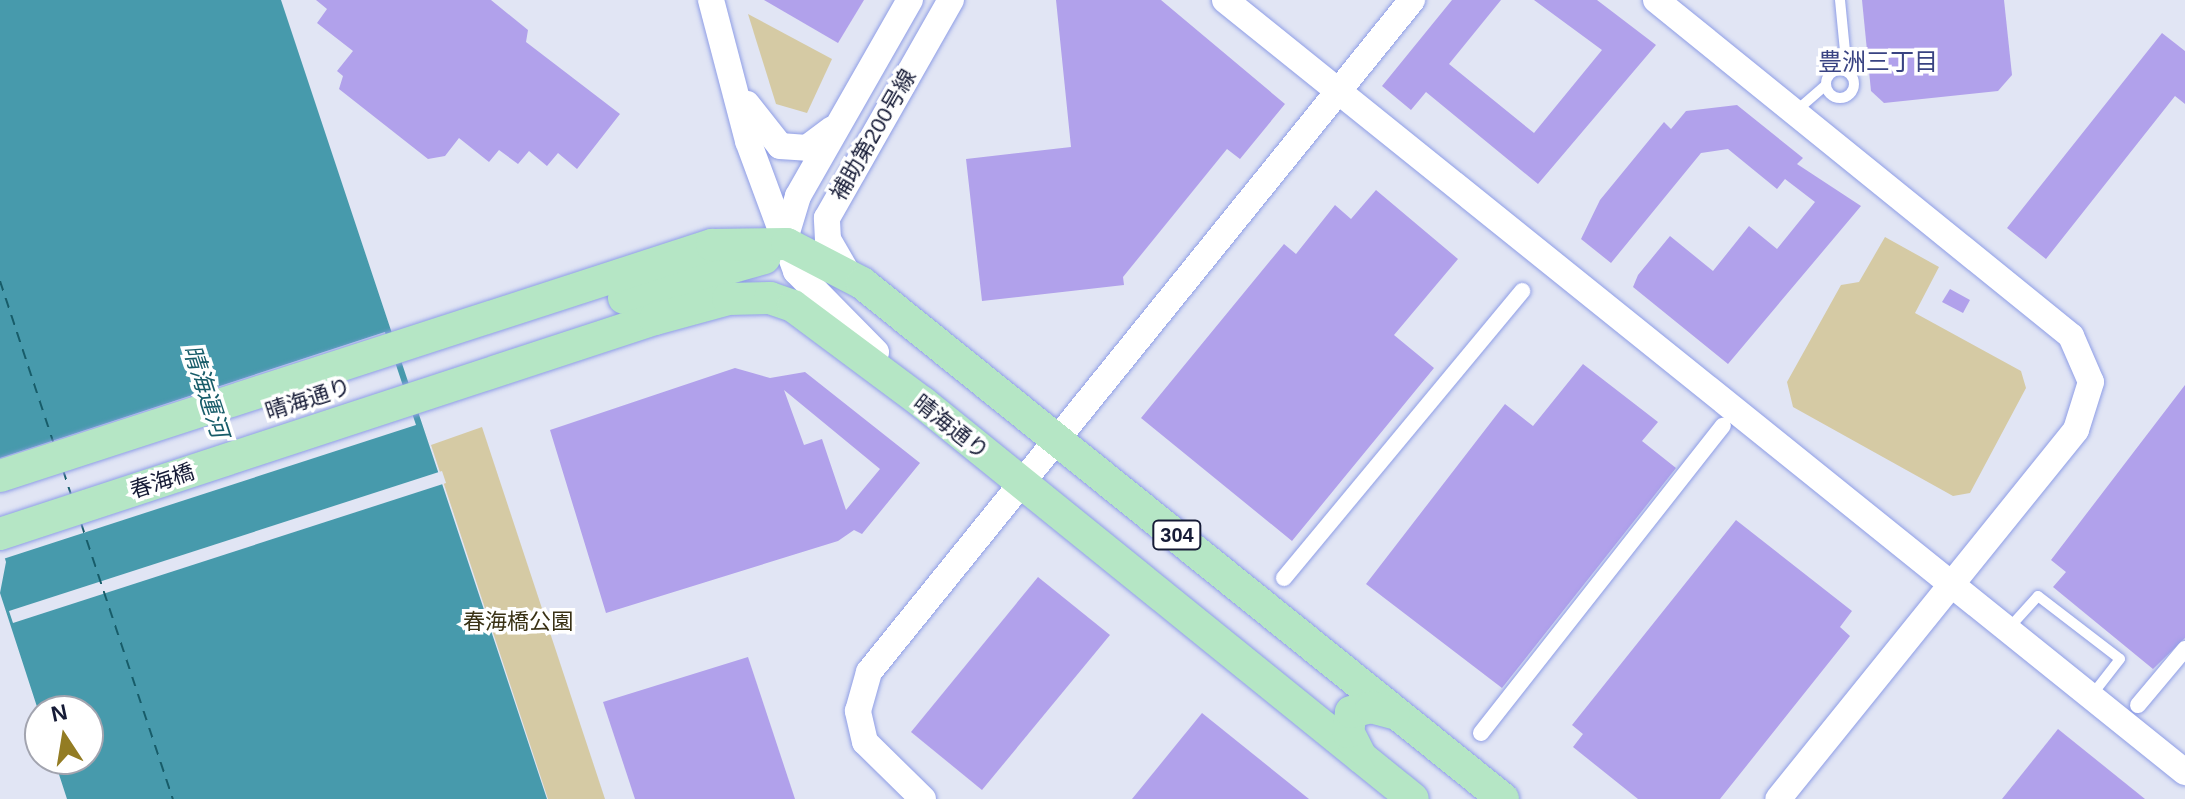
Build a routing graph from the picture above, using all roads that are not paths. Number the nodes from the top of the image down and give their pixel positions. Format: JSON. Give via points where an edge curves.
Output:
{"nodes":[{"id":1,"x":711,"y":0,"type":"edge"},
{"id":2,"x":910,"y":0,"type":"edge"},
{"id":3,"x":951,"y":0,"type":"edge"},
{"id":4,"x":1225,"y":0,"type":"edge"},
{"id":5,"x":1412,"y":0,"type":"edge"},
{"id":6,"x":1656,"y":0,"type":"edge"},
{"id":7,"x":1840,"y":0,"type":"edge"},
{"id":8,"x":1847,"y":72,"type":"junction"},
{"id":9,"x":1826,"y":85,"type":"junction"},
{"id":10,"x":738,"y":87,"type":"junction"},
{"id":11,"x":1339,"y":89,"type":"junction"},
{"id":12,"x":1795,"y":112,"type":"junction"},
{"id":13,"x":842,"y":119,"type":"junction"},
{"id":14,"x":808,"y":181,"type":"junction"},
{"id":15,"x":835,"y":198,"type":"junction"},
{"id":16,"x":773,"y":211,"type":"junction"},
{"id":17,"x":712,"y":245,"type":"junction"},
{"id":18,"x":788,"y":249,"type":"junction"},
{"id":19,"x":848,"y":274,"type":"junction"},
{"id":20,"x":1522,"y":291,"type":"dead end"},
{"id":21,"x":655,"y":319,"type":"junction"},
{"id":22,"x":402,"y":358,"type":"junction"},
{"id":23,"x":416,"y":399,"type":"joint"},
{"id":24,"x":922,"y":402,"type":"junction"},
{"id":25,"x":1723,"y":426,"type":"dead end"},
{"id":26,"x":1058,"y":437,"type":"junction"},
{"id":27,"x":0,"y":476,"type":"edge"},
{"id":28,"x":1021,"y":482,"type":"junction"},
{"id":29,"x":0,"y":498,"type":"edge"},
{"id":30,"x":0,"y":534,"type":"edge"},
{"id":31,"x":1284,"y":578,"type":"dead end"},
{"id":32,"x":1952,"y":583,"type":"junction"},
{"id":33,"x":2008,"y":629,"type":"junction"},
{"id":34,"x":2185,"y":649,"type":"edge"},
{"id":35,"x":1319,"y":654,"type":"junction"},
{"id":36,"x":2091,"y":697,"type":"junction"},
{"id":37,"x":1289,"y":699,"type":"junction"},
{"id":38,"x":2138,"y":705,"type":"dead end"},
{"id":39,"x":1394,"y":713,"type":"junction"},
{"id":40,"x":1481,"y":733,"type":"dead end"},
{"id":41,"x":1361,"y":757,"type":"junction"},
{"id":42,"x":2185,"y":772,"type":"edge"},
{"id":43,"x":923,"y":799,"type":"edge"},
{"id":44,"x":1413,"y":799,"type":"edge"},
{"id":45,"x":1503,"y":799,"type":"edge"},
{"id":46,"x":1778,"y":799,"type":"edge"}],
"edges":[{"from":1,"to":10,"type":"street"},
{"from":2,"to":13,"type":"street","name":"補助第200号線"},
{"from":3,"to":15,"type":"street","name":"補助第200号線"},
{"from":4,"to":11,"type":"street"},
{"from":5,"to":11,"type":"street"},
{"from":6,"to":12,"type":"street"},
{"from":7,"to":8,"type":"lane"},
{"from":8,"to":9,"type":"lane","via":[[1831,73]]},
{"from":8,"to":9,"type":"lane","via":[[1854,84],[1847,95],[1833,96]]},
{"from":9,"to":12,"type":"lane"},
{"from":10,"to":13,"type":"street","via":[[780,146],[807,148]]},
{"from":10,"to":16,"type":"street"},
{"from":11,"to":26,"type":"street"},
{"from":11,"to":32,"type":"street"},
{"from":12,"to":32,"type":"street","via":[[2071,336],[2085,358],[2088,408],[2076,430]]},
{"from":13,"to":14,"type":"street","name":"補助第200号線"},
{"from":14,"to":16,"type":"street"},
{"from":14,"to":18,"type":"street","name":"補助第200号線"},
{"from":15,"to":18,"type":"street"},
{"from":15,"to":19,"type":"street","name":"補助第200号線","via":[[826,230]]},
{"from":16,"to":17,"type":"street"},
{"from":16,"to":18,"type":"street"},
{"from":17,"to":18,"type":"main road","name":"晴海通り","number":"304"},
{"from":17,"to":22,"type":"main road","name":"晴海通り","number":"304"},
{"from":18,"to":19,"type":"main road","name":"晴海通り","number":"304"},
{"from":18,"to":21,"type":"street"},
{"from":18,"to":22,"type":"main road","name":"晴海通り","number":"304"},
{"from":18,"to":24,"type":"street","via":[[810,292]]},
{"from":19,"to":26,"type":"main road","name":"晴海通り","number":"304"},
{"from":20,"to":31,"type":"street"},
{"from":21,"to":23,"type":"main road","name":"晴海通り","number":"304"},
{"from":21,"to":24,"type":"main road","name":"晴海通り","number":"304","via":[[738,298],[781,301]]},
{"from":22,"to":27,"type":"main road","number":"304"},
{"from":22,"to":29,"type":"main road","name":"晴海通り","number":"304"},
{"from":23,"to":30,"type":"main road","name":"春海橋","number":"304"},
{"from":24,"to":28,"type":"main road","name":"晴海通り","number":"304"},
{"from":25,"to":40,"type":"street"},
{"from":26,"to":28,"type":"street"},
{"from":26,"to":35,"type":"main road","name":"晴海通り","number":"304"},
{"from":28,"to":37,"type":"main road","name":"晴海通り","number":"304"},
{"from":28,"to":43,"type":"street","via":[[864,683],[858,711],[865,742]]},
{"from":32,"to":33,"type":"street"},
{"from":32,"to":46,"type":"street"},
{"from":33,"to":36,"type":"street"},
{"from":33,"to":36,"type":"lane","via":[[2038,596],[2120,659]]},
{"from":34,"to":38,"type":"street"},
{"from":35,"to":37,"type":"main road","via":[[1327,662],[1326,691]]},
{"from":35,"to":39,"type":"main road","name":"晴海通り","number":"304"},
{"from":36,"to":42,"type":"street"},
{"from":37,"to":41,"type":"main road","name":"晴海通り","number":"304"},
{"from":39,"to":41,"type":"main road","via":[[1371,707],[1351,712],[1348,732]]},
{"from":39,"to":45,"type":"main road","name":"晴海通り","number":"304"},
{"from":41,"to":44,"type":"main road","name":"晴海通り","number":"304"}]}
